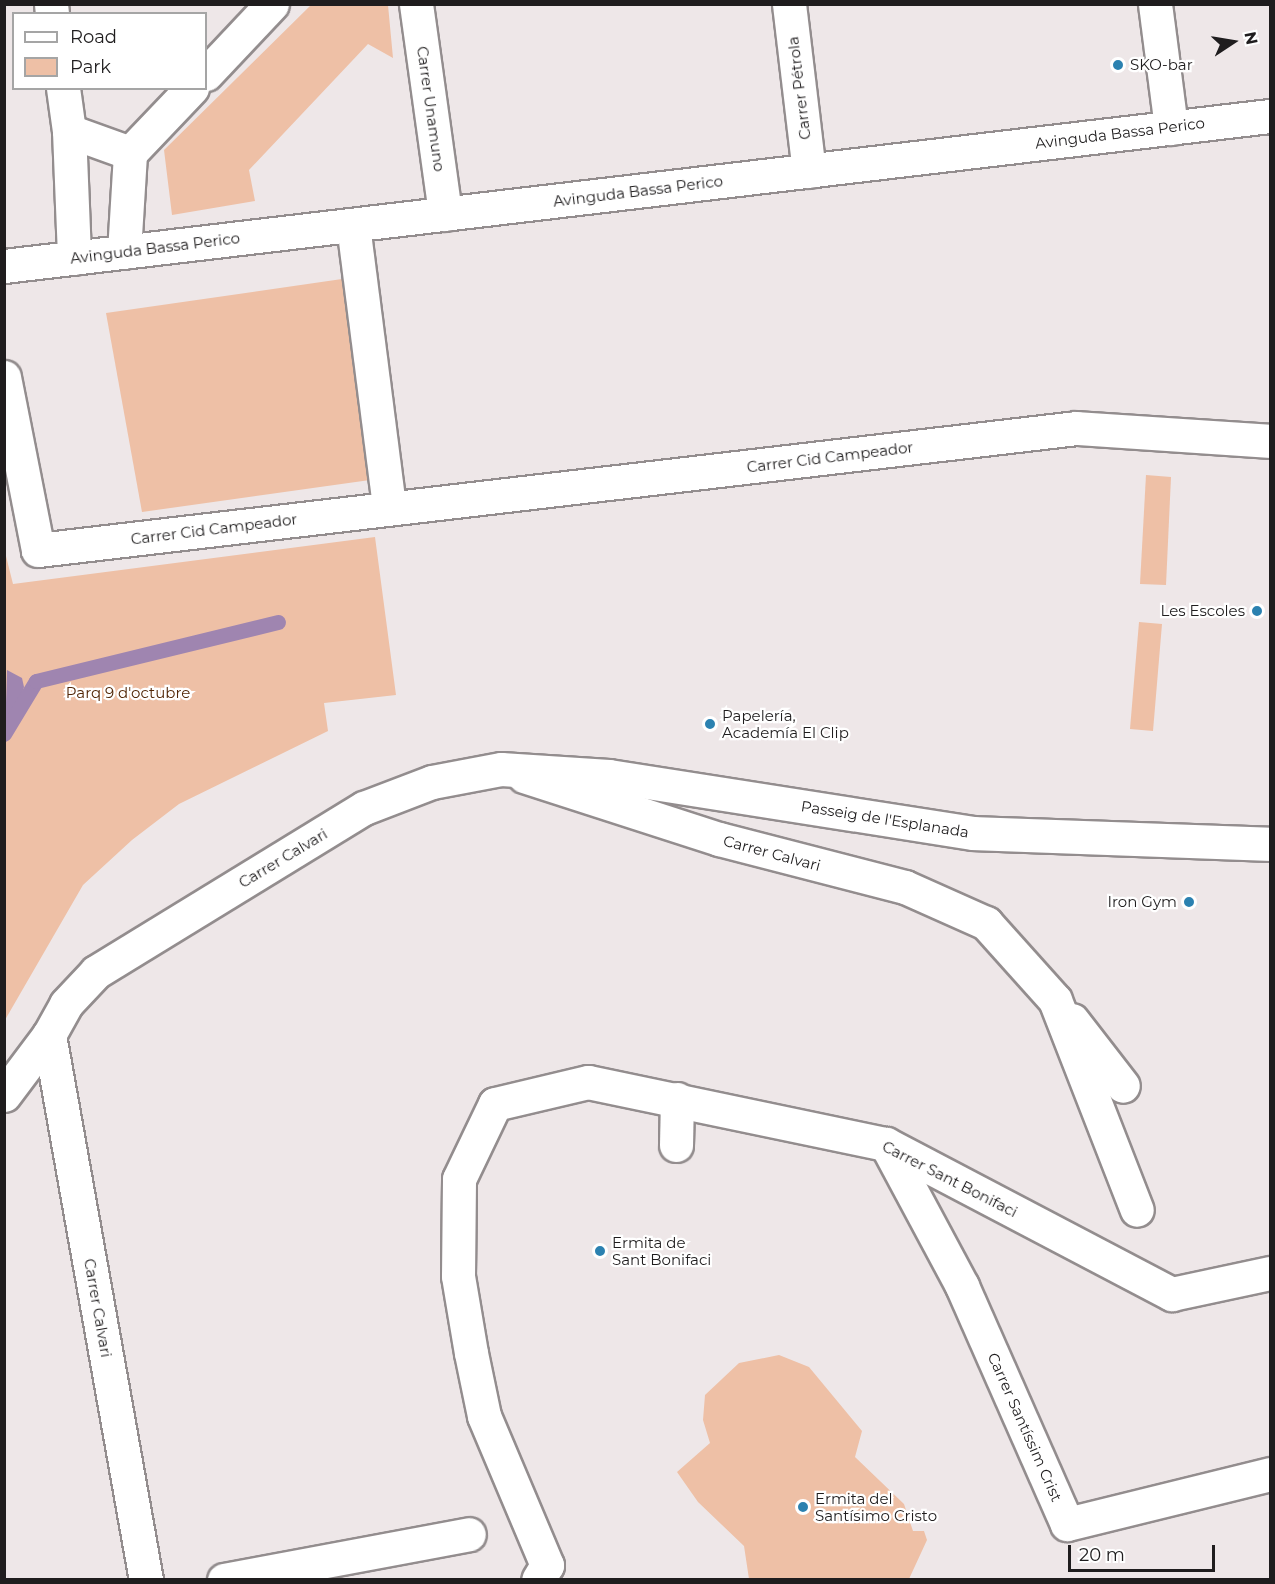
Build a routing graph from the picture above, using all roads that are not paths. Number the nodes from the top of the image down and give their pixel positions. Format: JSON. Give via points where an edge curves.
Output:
{"nodes":[{"id":1,"x":273,"y":4,"type":"edge"},
{"id":2,"x":416,"y":4,"type":"edge"},
{"id":3,"x":789,"y":4,"type":"edge"},
{"id":4,"x":1155,"y":4,"type":"edge"},
{"id":5,"x":207,"y":74,"type":"edge"},
{"id":6,"x":63,"y":90,"type":"edge"},
{"id":7,"x":190,"y":90,"type":"edge"},
{"id":8,"x":1270,"y":116,"type":"edge"},
{"id":9,"x":1172,"y":128,"type":"junction"},
{"id":10,"x":69,"y":131,"type":"junction"},
{"id":11,"x":130,"y":153,"type":"junction"},
{"id":12,"x":809,"y":171,"type":"junction"},
{"id":13,"x":445,"y":214,"type":"junction"},
{"id":14,"x":353,"y":225,"type":"junction"},
{"id":15,"x":124,"y":252,"type":"junction"},
{"id":16,"x":74,"y":258,"type":"junction"},
{"id":17,"x":4,"y":266,"type":"edge"},
{"id":18,"x":4,"y":377,"type":"edge"},
{"id":19,"x":1270,"y":441,"type":"edge"},
{"id":20,"x":389,"y":507,"type":"junction"},
{"id":21,"x":501,"y":769,"type":"junction"},
{"id":22,"x":1270,"y":844,"type":"edge"},
{"id":23,"x":1055,"y":1000,"type":"junction"},
{"id":24,"x":49,"y":1035,"type":"junction"},
{"id":25,"x":1123,"y":1086,"type":"dead end"},
{"id":26,"x":4,"y":1095,"type":"edge"},
{"id":27,"x":677,"y":1099,"type":"junction"},
{"id":28,"x":886,"y":1144,"type":"junction"},
{"id":29,"x":676,"y":1145,"type":"dead end"},
{"id":30,"x":1137,"y":1210,"type":"dead end"},
{"id":31,"x":1270,"y":1273,"type":"edge"},
{"id":32,"x":1270,"y":1474,"type":"edge"},
{"id":33,"x":469,"y":1534,"type":"dead end"},
{"id":34,"x":146,"y":1580,"type":"edge"},
{"id":35,"x":224,"y":1580,"type":"edge"},
{"id":36,"x":538,"y":1580,"type":"edge"}],
"edges":[{"from":1,"to":5,"type":"street"},
{"from":2,"to":13,"type":"street","name":"Carrer Unamuno"},
{"from":3,"to":12,"type":"street","name":"Carrer Pétrola"},
{"from":4,"to":9,"type":"street"},
{"from":6,"to":10,"type":"street"},
{"from":7,"to":11,"type":"street"},
{"from":8,"to":9,"type":"street","name":"Avinguda Bassa Perico"},
{"from":9,"to":12,"type":"street","name":"Avinguda Bassa Perico"},
{"from":10,"to":11,"type":"street"},
{"from":10,"to":16,"type":"street"},
{"from":11,"to":15,"type":"street"},
{"from":12,"to":13,"type":"street","name":"Avinguda Bassa Perico"},
{"from":13,"to":14,"type":"street","name":"Avinguda Bassa Perico"},
{"from":14,"to":15,"type":"street","name":"Avinguda Bassa Perico"},
{"from":14,"to":20,"type":"street"},
{"from":15,"to":16,"type":"street","name":"Avinguda Bassa Perico"},
{"from":16,"to":17,"type":"street","name":"Avinguda Bassa Perico"},
{"from":18,"to":20,"type":"street","name":"Carrer Cid Campeador","via":[[38,550]]},
{"from":19,"to":20,"type":"street","name":"Carrer Cid Campeador","via":[[1076,428]]},
{"from":21,"to":22,"type":"street","name":"Passeig de l'Esplanada","via":[[609,776],[974,833]]},
{"from":21,"to":23,"type":"street","name":"Carrer Calvari","via":[[719,839],[905,887],[986,923]]},
{"from":21,"to":24,"type":"street","name":"Carrer Calvari","via":[[432,782],[364,808],[96,972],[66,1004]]},
{"from":23,"to":25,"type":"street","name":"Carrer Calvari"},
{"from":23,"to":30,"type":"street","name":"Carrer Calvari"},
{"from":24,"to":26,"type":"street"},
{"from":24,"to":34,"type":"street","name":"Carrer Calvari"},
{"from":27,"to":28,"type":"street","name":"Carrer Sant Bonifaci"},
{"from":27,"to":29,"type":"street"},
{"from":27,"to":36,"type":"street","name":"Carrer Sant Bonifaci","via":[[588,1082],[495,1104],[459,1179],[458,1276],[471,1353],[484,1416],[547,1564]]},
{"from":28,"to":31,"type":"street","name":"Carrer Sant Bonifaci","via":[[1172,1294]]},
{"from":28,"to":32,"type":"street","name":"Carrer Santíssim Crist","via":[[962,1286],[1067,1524]]},
{"from":33,"to":35,"type":"street"}]}
